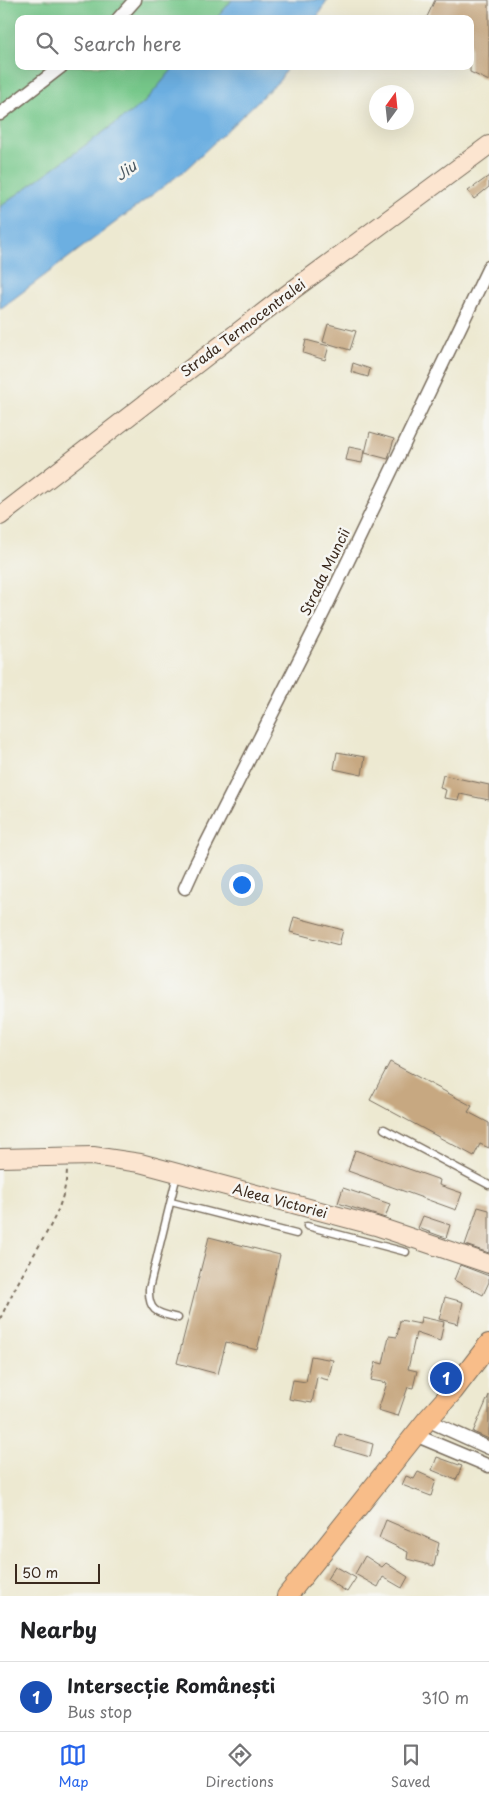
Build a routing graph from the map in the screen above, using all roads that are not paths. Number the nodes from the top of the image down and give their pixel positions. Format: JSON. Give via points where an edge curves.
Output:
{"nodes":[{"id":1,"x":135,"y":0,"type":"edge"},
{"id":2,"x":122,"y":15,"type":"edge"},
{"id":3,"x":57,"y":70,"type":"edge"},
{"id":4,"x":0,"y":114,"type":"edge"},
{"id":5,"x":489,"y":145,"type":"edge"},
{"id":6,"x":489,"y":267,"type":"edge"},
{"id":7,"x":0,"y":516,"type":"edge"},
{"id":8,"x":185,"y":888,"type":"dead end"},
{"id":9,"x":384,"y":1129,"type":"dead end"},
{"id":10,"x":0,"y":1158,"type":"edge"},
{"id":11,"x":178,"y":1173,"type":"junction"},
{"id":12,"x":489,"y":1185,"type":"edge"},
{"id":13,"x":170,"y":1202,"type":"junction"},
{"id":14,"x":307,"y":1226,"type":"dead end"},
{"id":15,"x":296,"y":1234,"type":"dead end"},
{"id":16,"x":406,"y":1252,"type":"dead end"},
{"id":17,"x":489,"y":1264,"type":"edge"},
{"id":18,"x":178,"y":1318,"type":"dead end"},
{"id":19,"x":489,"y":1344,"type":"edge"},
{"id":20,"x":421,"y":1428,"type":"junction"},
{"id":21,"x":489,"y":1448,"type":"edge"},
{"id":22,"x":489,"y":1466,"type":"edge"},
{"id":23,"x":287,"y":1596,"type":"edge"}],
"edges":[{"from":1,"to":2,"type":"street"},
{"from":3,"to":4,"type":"street"},
{"from":5,"to":7,"type":"street","name":"Strada Termocentralei","via":[[278,301]]},
{"from":6,"to":8,"type":"street","name":"Strada Muncii","via":[[324,611]]},
{"from":9,"to":12,"type":"lane"},
{"from":10,"to":11,"type":"street","name":"Aleea Victoriei","via":[[94,1156]]},
{"from":11,"to":13,"type":"lane"},
{"from":11,"to":17,"type":"street","name":"Aleea Victoriei","via":[[376,1226]]},
{"from":13,"to":15,"type":"lane"},
{"from":13,"to":18,"type":"lane","via":[[148,1299],[158,1313]]},
{"from":14,"to":16,"type":"lane"},
{"from":19,"to":20,"type":"main road"},
{"from":20,"to":21,"type":"street"},
{"from":20,"to":22,"type":"street"},
{"from":20,"to":23,"type":"main road"}]}
